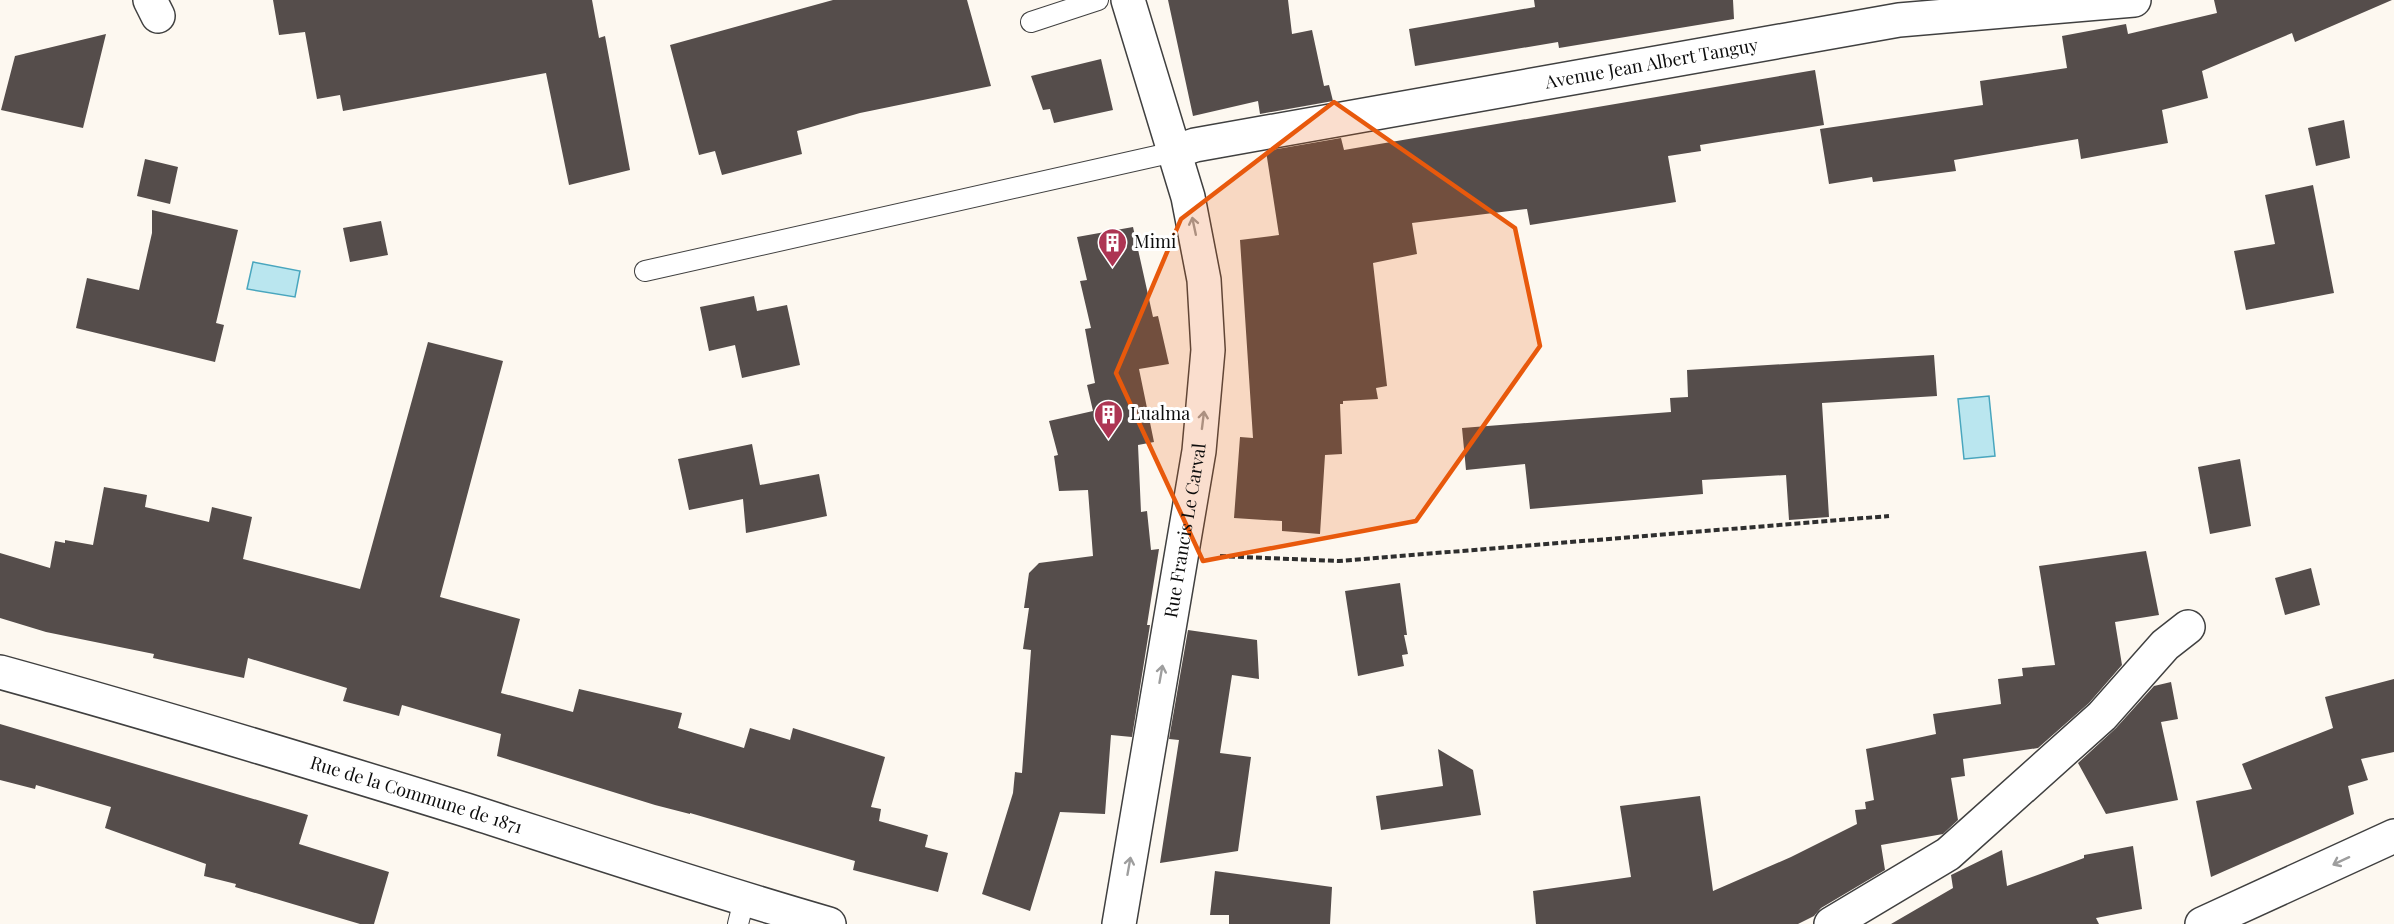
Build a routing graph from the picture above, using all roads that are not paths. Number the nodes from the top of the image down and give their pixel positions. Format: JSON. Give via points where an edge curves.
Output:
{"nodes":[{"id":1,"x":1098,"y":0,"type":"edge"},
{"id":2,"x":1128,"y":0,"type":"edge"},
{"id":3,"x":2134,"y":0,"type":"edge"},
{"id":4,"x":1031,"y":22,"type":"dead end"},
{"id":5,"x":1174,"y":152,"type":"junction"},
{"id":6,"x":645,"y":271,"type":"dead end"},
{"id":7,"x":2188,"y":627,"type":"dead end"},
{"id":8,"x":0,"y":672,"type":"edge"},
{"id":9,"x":2394,"y":836,"type":"edge"},
{"id":10,"x":741,"y":912,"type":"edge"},
{"id":11,"x":830,"y":924,"type":"edge"},
{"id":12,"x":1119,"y":924,"type":"edge"},
{"id":13,"x":1831,"y":924,"type":"edge"},
{"id":14,"x":2202,"y":924,"type":"edge"}],
"edges":[{"from":1,"to":4,"type":"lane"},
{"from":2,"to":5,"type":"street","name":"Rue Francis Le Carval"},
{"from":3,"to":5,"type":"street","name":"Avenue Jean Albert Tanguy","via":[[1899,20]]},
{"from":5,"to":6,"type":"lane"},
{"from":12,"to":5,"type":"street","name":"Rue Francis Le Carval","one_way":true,"via":[[1205,406],[1208,350],[1204,280],[1188,197]]},
{"from":7,"to":13,"type":"street","via":[[2165,645],[2102,716],[1948,854]]},
{"from":8,"to":10,"type":"street","name":"Rue de la Commune de 1871","via":[[270,750]]},
{"from":9,"to":14,"type":"street","one_way":true},
{"from":10,"to":11,"type":"street","name":"Rue de la Commune de 1871"}]}
